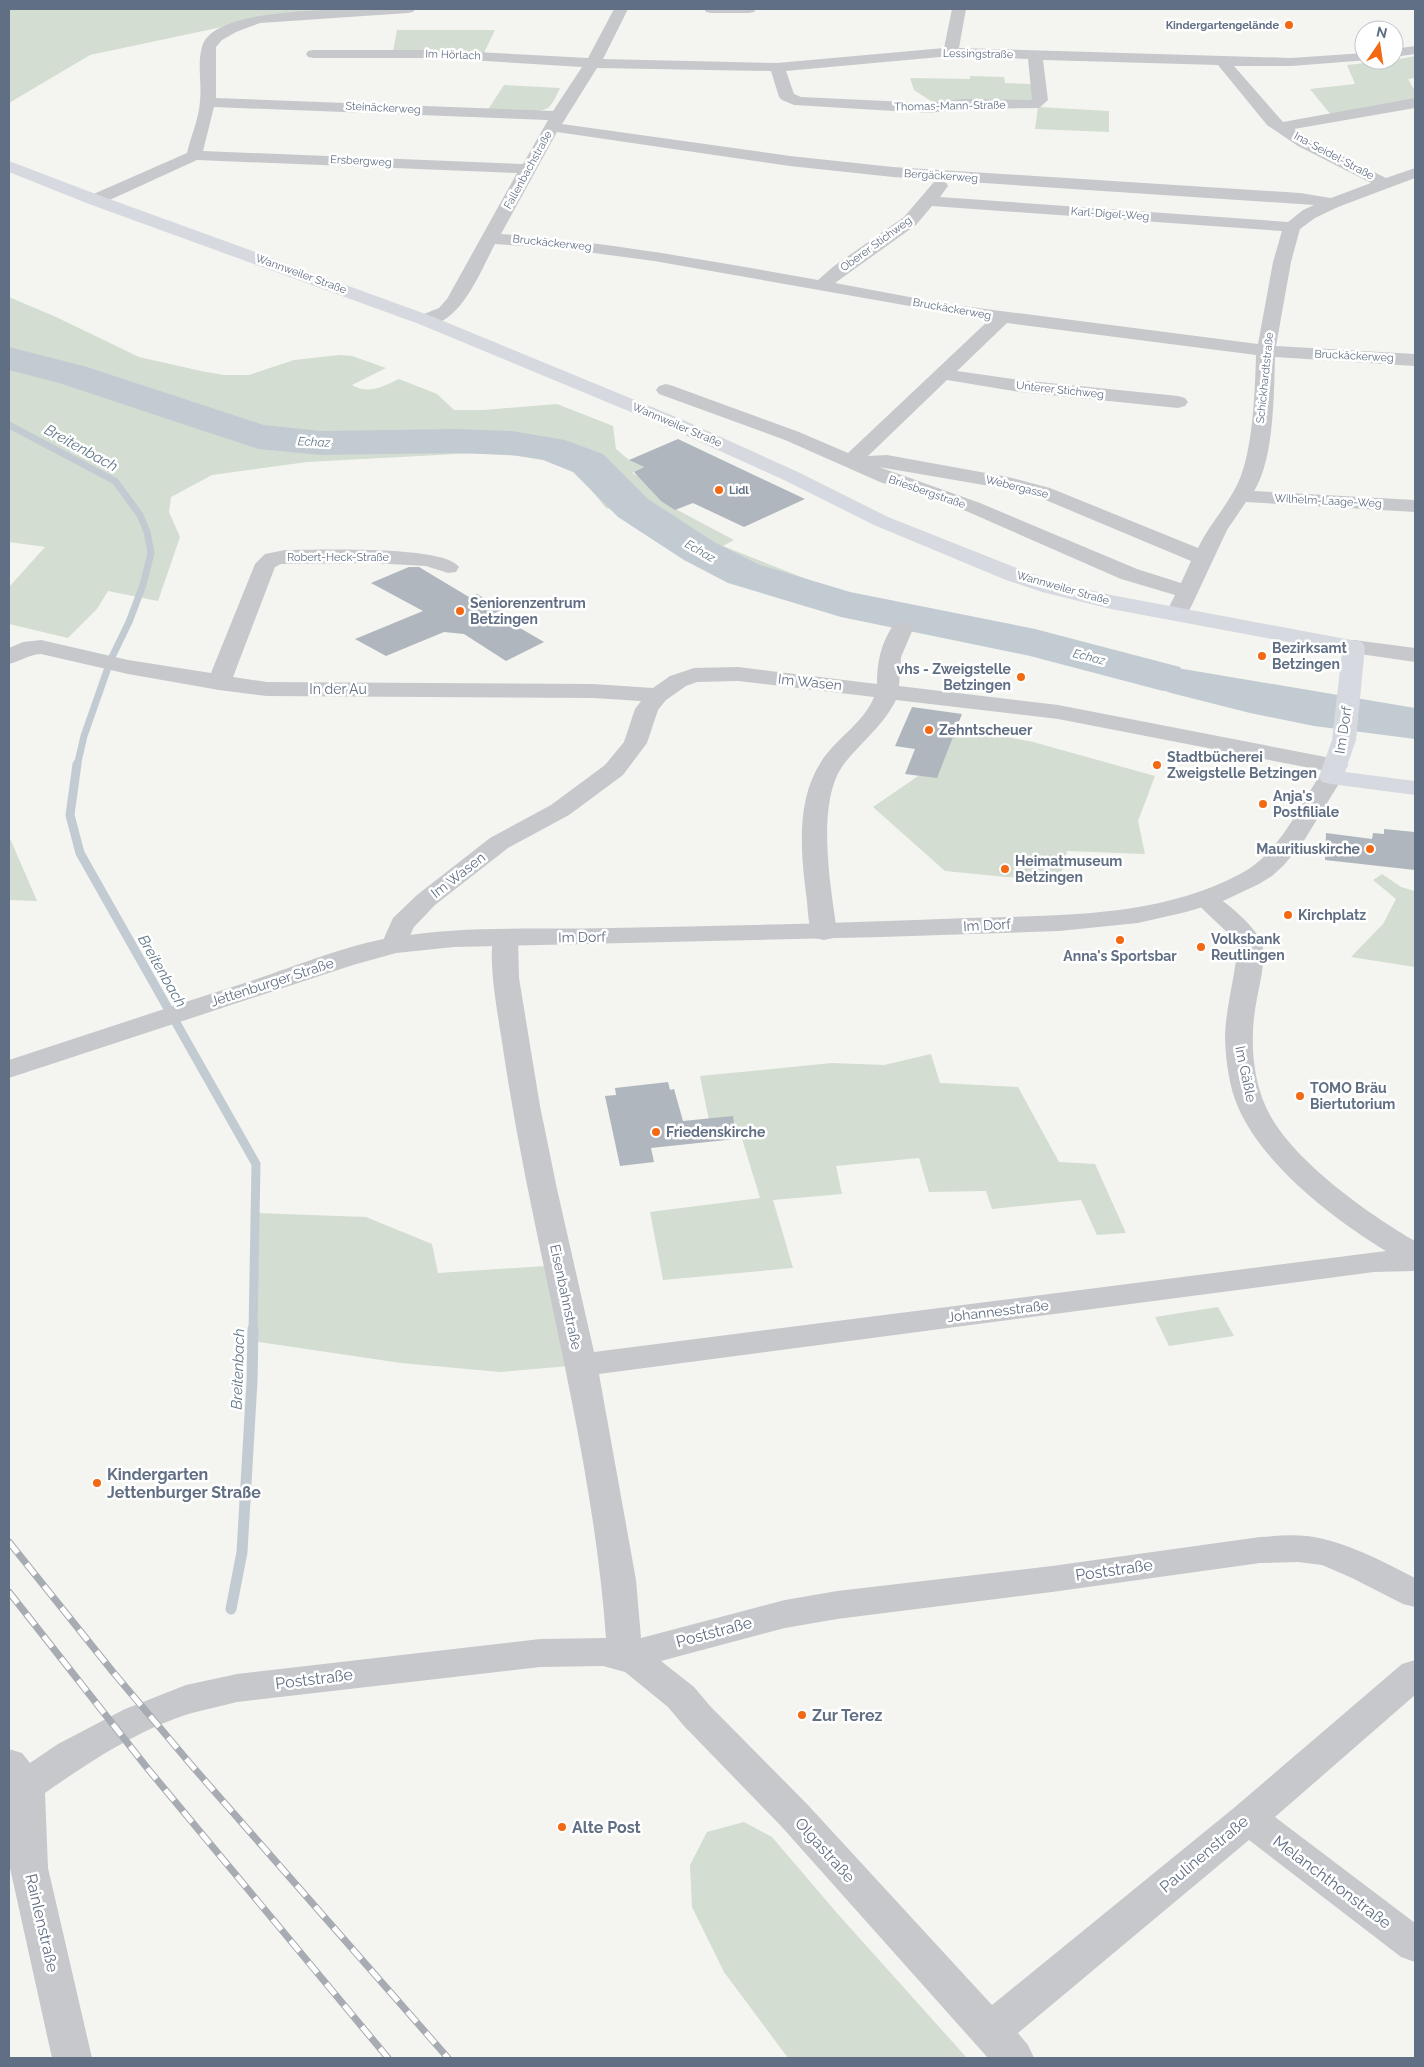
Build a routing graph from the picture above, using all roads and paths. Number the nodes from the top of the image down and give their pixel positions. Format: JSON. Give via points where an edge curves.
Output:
{"nodes":[{"id":1,"x":408,"y":9,"type":"edge"},
{"id":2,"x":621,"y":9,"type":"edge"},
{"id":3,"x":712,"y":9,"type":"edge"},
{"id":4,"x":749,"y":9,"type":"edge"},
{"id":5,"x":959,"y":9,"type":"edge"},
{"id":6,"x":950,"y":52,"type":"junction"},
{"id":7,"x":313,"y":54,"type":"dead end"},
{"id":8,"x":1035,"y":55,"type":"junction"},
{"id":9,"x":1354,"y":58,"type":"edge"},
{"id":10,"x":1222,"y":61,"type":"junction"},
{"id":11,"x":593,"y":63,"type":"junction"},
{"id":12,"x":777,"y":66,"type":"junction"},
{"id":13,"x":208,"y":102,"type":"junction"},
{"id":14,"x":1415,"y":103,"type":"edge"},
{"id":15,"x":555,"y":122,"type":"junction"},
{"id":16,"x":1281,"y":127,"type":"junction"},
{"id":17,"x":194,"y":155,"type":"junction"},
{"id":18,"x":9,"y":166,"type":"edge"},
{"id":19,"x":528,"y":169,"type":"junction"},
{"id":20,"x":1415,"y":173,"type":"edge"},
{"id":21,"x":946,"y":176,"type":"junction"},
{"id":22,"x":1386,"y":184,"type":"junction"},
{"id":23,"x":95,"y":200,"type":"junction"},
{"id":24,"x":928,"y":202,"type":"junction"},
{"id":25,"x":1332,"y":203,"type":"junction"},
{"id":26,"x":1292,"y":227,"type":"junction"},
{"id":27,"x":491,"y":238,"type":"junction"},
{"id":28,"x":822,"y":286,"type":"junction"},
{"id":29,"x":1002,"y":318,"type":"junction"},
{"id":30,"x":425,"y":320,"type":"junction"},
{"id":31,"x":1266,"y":351,"type":"junction"},
{"id":32,"x":1415,"y":360,"type":"edge"},
{"id":33,"x":943,"y":374,"type":"junction"},
{"id":34,"x":666,"y":390,"type":"dead end"},
{"id":35,"x":1178,"y":402,"type":"dead end"},
{"id":36,"x":850,"y":462,"type":"junction"},
{"id":37,"x":1240,"y":496,"type":"junction"},
{"id":38,"x":1415,"y":506,"type":"edge"},
{"id":39,"x":1203,"y":558,"type":"junction"},
{"id":40,"x":448,"y":567,"type":"dead end"},
{"id":41,"x":1188,"y":592,"type":"junction"},
{"id":42,"x":1176,"y":615,"type":"junction"},
{"id":43,"x":902,"y":629,"type":"dead end"},
{"id":44,"x":1354,"y":647,"type":"junction"},
{"id":45,"x":16,"y":653,"type":"edge"},
{"id":46,"x":1415,"y":655,"type":"edge"},
{"id":47,"x":219,"y":683,"type":"junction"},
{"id":48,"x":888,"y":691,"type":"junction"},
{"id":49,"x":658,"y":695,"type":"junction"},
{"id":50,"x":1333,"y":772,"type":"junction"},
{"id":51,"x":1415,"y":788,"type":"edge"},
{"id":52,"x":1204,"y":899,"type":"junction"},
{"id":53,"x":824,"y":932,"type":"junction"},
{"id":54,"x":505,"y":938,"type":"junction"},
{"id":55,"x":454,"y":939,"type":"joint"},
{"id":56,"x":394,"y":945,"type":"junction"},
{"id":57,"x":9,"y":1069,"type":"edge"},
{"id":58,"x":1415,"y":1255,"type":"edge"},
{"id":59,"x":1415,"y":1261,"type":"edge"},
{"id":60,"x":581,"y":1365,"type":"junction"},
{"id":61,"x":1415,"y":1594,"type":"edge"},
{"id":62,"x":625,"y":1656,"type":"junction"},
{"id":63,"x":1415,"y":1674,"type":"edge"},
{"id":64,"x":15,"y":1782,"type":"edge"},
{"id":65,"x":1248,"y":1818,"type":"junction"},
{"id":66,"x":1415,"y":1945,"type":"edge"},
{"id":67,"x":1002,"y":2045,"type":"edge"},
{"id":68,"x":72,"y":2058,"type":"edge"}],
"edges":[{"from":1,"to":13,"type":"street","via":[[260,19],[238,26],[210,42]]},
{"from":2,"to":11,"type":"street","name":"Fallenbachstraße"},
{"from":3,"to":4,"type":"street"},
{"from":5,"to":6,"type":"street"},
{"from":6,"to":8,"type":"street","name":"Lessingstraße"},
{"from":6,"to":12,"type":"street","name":"Lessingstraße"},
{"from":7,"to":11,"type":"street","name":"Im Hörlach","via":[[444,55]]},
{"from":8,"to":10,"type":"street","name":"Lessingstraße"},
{"from":8,"to":12,"type":"street","name":"Thomas-Mann-Straße","via":[[1040,100],[1034,105],[963,104],[928,108],[799,102],[787,97]]},
{"from":9,"to":10,"type":"street","name":"Lessingstraße","via":[[1291,62]]},
{"from":10,"to":16,"type":"street","name":"Ina-Seidel-Straße"},
{"from":11,"to":12,"type":"street","name":"Lessingstraße"},
{"from":11,"to":15,"type":"street","name":"Fallenbachstraße"},
{"from":13,"to":15,"type":"street","name":"Steinäckerweg"},
{"from":13,"to":17,"type":"street"},
{"from":14,"to":16,"type":"street"},
{"from":15,"to":19,"type":"street","name":"Fallenbachstraße"},
{"from":15,"to":21,"type":"street","name":"Bergäckerweg","via":[[824,165]]},
{"from":16,"to":22,"type":"street","name":"Ina-Seidel-Straße","via":[[1304,143]]},
{"from":17,"to":19,"type":"street","name":"Ersbergweg"},
{"from":17,"to":23,"type":"street","name":"Ersbergweg"},
{"from":18,"to":23,"type":"main road","name":"Wannweiler Straße"},
{"from":19,"to":27,"type":"street","name":"Fallenbachstraße"},
{"from":20,"to":22,"type":"street"},
{"from":21,"to":24,"type":"street","name":"Oberer Stichweg"},
{"from":21,"to":25,"type":"street","name":"Bergäckerweg","via":[[1300,198]]},
{"from":22,"to":25,"type":"street"},
{"from":23,"to":30,"type":"main road","name":"Wannweiler Straße"},
{"from":24,"to":26,"type":"street","name":"Karl-Digel-Weg"},
{"from":24,"to":28,"type":"street","name":"Oberer Stichweg","via":[[902,227]]},
{"from":25,"to":26,"type":"street"},
{"from":26,"to":31,"type":"street","name":"Schickhardtstraße","via":[[1282,262]]},
{"from":27,"to":28,"type":"street","name":"Bruckäckerweg","via":[[598,248]]},
{"from":27,"to":30,"type":"street","name":"Fallenbachstraße","via":[[453,304],[445,312]]},
{"from":28,"to":29,"type":"street","name":"Bruckäckerweg"},
{"from":29,"to":31,"type":"street","name":"Bruckäckerweg"},
{"from":29,"to":33,"type":"street"},
{"from":30,"to":42,"type":"main road","name":"Wannweiler Straße","via":[[674,423],[881,521],[998,568],[1068,592]]},
{"from":31,"to":32,"type":"street","name":"Bruckäckerweg"},
{"from":31,"to":37,"type":"street","name":"Schickhardtstraße","via":[[1264,403],[1255,464]]},
{"from":33,"to":35,"type":"street","name":"Unterer Stichweg","via":[[1034,388]]},
{"from":33,"to":36,"type":"street"},
{"from":34,"to":36,"type":"street","name":"Briesbergstraße","via":[[785,433]]},
{"from":36,"to":39,"type":"street","name":"Webergasse","via":[[887,461],[1031,488]]},
{"from":36,"to":41,"type":"street","name":"Briesbergstraße","via":[[973,507],[1129,574]]},
{"from":37,"to":38,"type":"street","name":"Wilhelm-Laage-Weg"},
{"from":37,"to":39,"type":"street","name":"Schickhardtstraße"},
{"from":39,"to":41,"type":"street","name":"Schickhardtstraße"},
{"from":40,"to":47,"type":"street","name":"Robert-Heck-Straße","via":[[429,560],[408,558],[273,558],[266,564]]},
{"from":41,"to":42,"type":"street","name":"Schickhardtstraße"},
{"from":42,"to":44,"type":"main road","name":"Wannweiler Straße"},
{"from":43,"to":48,"type":"street","via":[[889,659]]},
{"from":44,"to":46,"type":"street"},
{"from":44,"to":50,"type":"main road","name":"Im Dorf","via":[[1345,733]]},
{"from":45,"to":47,"type":"street","name":"In der Au","via":[[48,648],[128,667]]},
{"from":47,"to":49,"type":"street","name":"In der Au","via":[[267,689],[593,691]]},
{"from":48,"to":49,"type":"street","name":"Im Wasen","via":[[715,673],[678,681]]},
{"from":48,"to":50,"type":"street","name":"Im Wasen","via":[[1058,712],[1264,752]]},
{"from":48,"to":53,"type":"street","via":[[874,718],[832,764],[821,785],[816,856]]},
{"from":49,"to":56,"type":"street","name":"Im Wasen","via":[[647,709],[635,743],[614,770],[560,810],[499,843],[432,895],[402,924]]},
{"from":50,"to":51,"type":"main road"},
{"from":50,"to":52,"type":"street","name":"Im Dorf","via":[[1294,834],[1269,866],[1249,879]]},
{"from":52,"to":53,"type":"street","name":"Im Dorf","via":[[1158,912],[1089,920]]},
{"from":52,"to":58,"type":"street","name":"Im Gäßle","via":[[1241,931],[1250,945],[1239,1037],[1241,1063],[1255,1112],[1286,1154],[1327,1194],[1393,1243]]},
{"from":53,"to":54,"type":"street","name":"Im Dorf"},
{"from":54,"to":55,"type":"street","name":"Im Dorf"},
{"from":54,"to":60,"type":"street","name":"Eisenbahnstraße","via":[[506,978],[526,1106]]},
{"from":55,"to":56,"type":"street","name":"Jettenburger Straße"},
{"from":56,"to":57,"type":"street","name":"Jettenburger Straße"},
{"from":59,"to":60,"type":"street","name":"Johannesstraße","via":[[1374,1262]]},
{"from":60,"to":62,"type":"street","name":"Eisenbahnstraße","via":[[621,1593]]},
{"from":61,"to":62,"type":"street","name":"Poststraße","via":[[1312,1550],[1260,1550],[794,1612]]},
{"from":62,"to":64,"type":"street","name":"Poststraße","via":[[603,1652],[540,1654],[237,1688],[186,1700],[138,1719]]},
{"from":62,"to":67,"type":"street","name":"Olgastraße","via":[[638,1662],[681,1696],[794,1815]]},
{"from":63,"to":65,"type":"street","name":"Paulinenstraße"},
{"from":64,"to":68,"type":"street","name":"Rainlenstraße","via":[[29,1868]]},
{"from":65,"to":66,"type":"street","name":"Melanchthonstraße"},
{"from":65,"to":67,"type":"street","name":"Paulinenstraße"}]}
